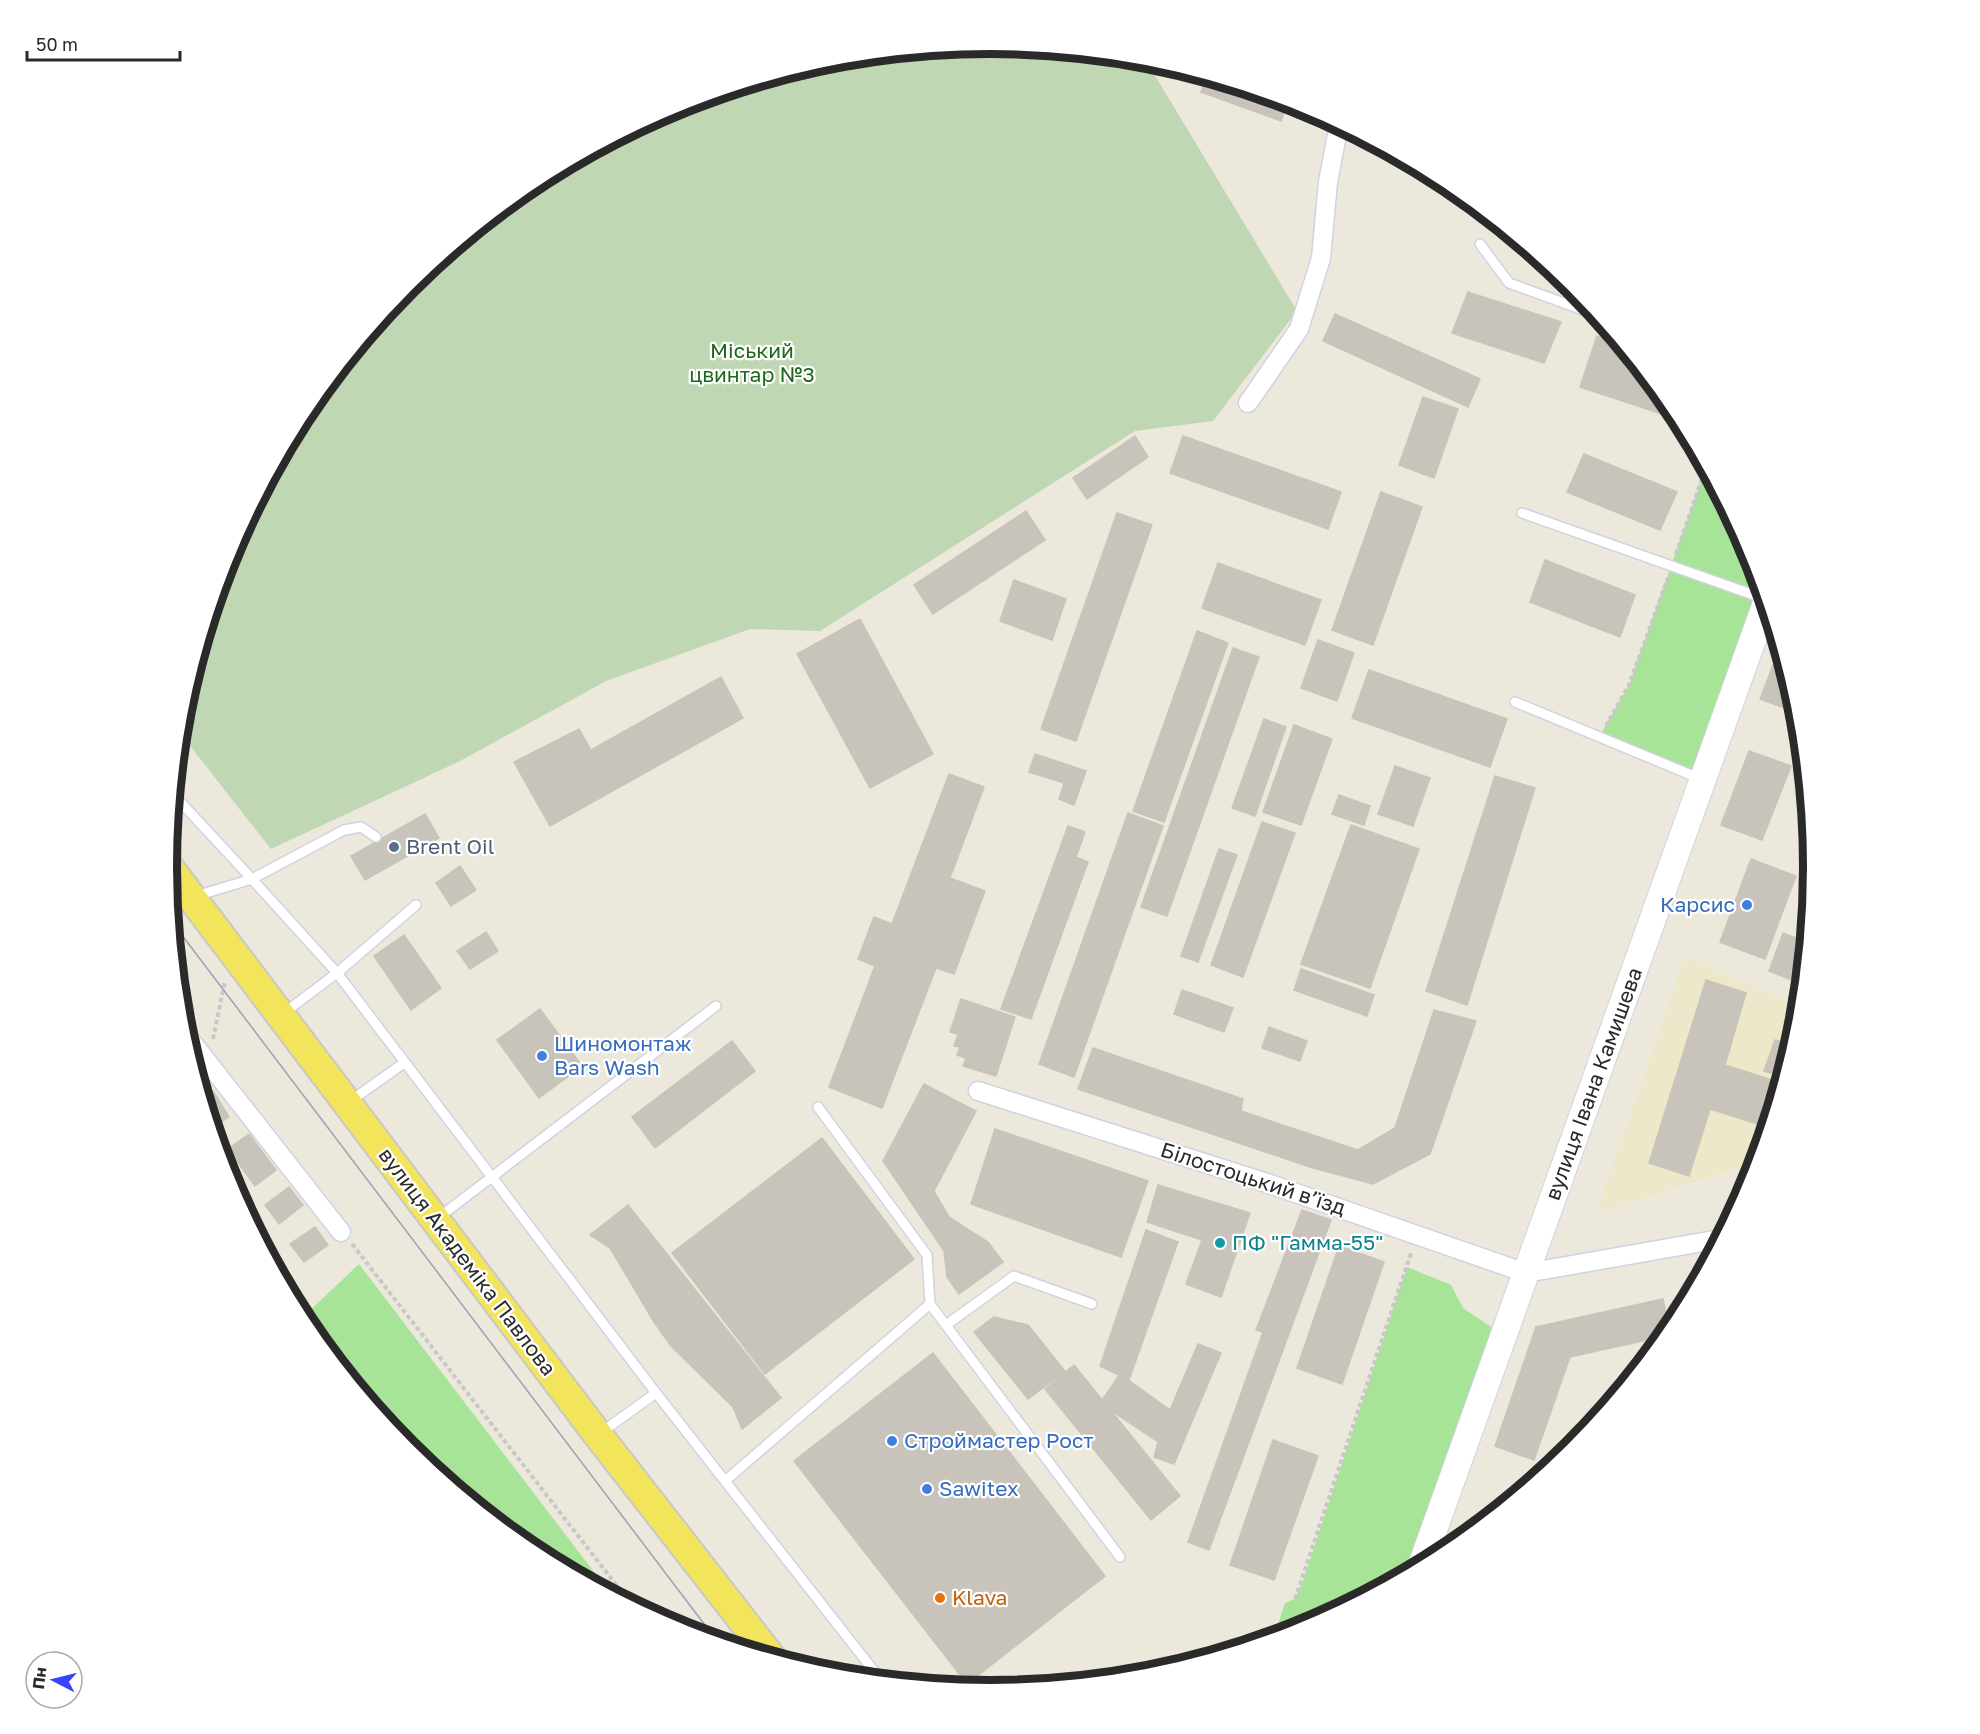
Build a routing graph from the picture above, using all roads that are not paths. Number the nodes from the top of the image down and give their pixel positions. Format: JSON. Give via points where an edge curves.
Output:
{"nodes":[{"id":1,"x":1337,"y":132,"type":"edge"},
{"id":2,"x":1480,"y":244,"type":"dead end"},
{"id":3,"x":1581,"y":309,"type":"edge"},
{"id":4,"x":1248,"y":403,"type":"dead end"},
{"id":5,"x":1522,"y":513,"type":"dead end"},
{"id":6,"x":1757,"y":598,"type":"edge"},
{"id":7,"x":1762,"y":613,"type":"edge"},
{"id":8,"x":1515,"y":702,"type":"dead end"},
{"id":9,"x":1703,"y":780,"type":"junction"},
{"id":10,"x":180,"y":802,"type":"edge"},
{"id":11,"x":376,"y":837,"type":"dead end"},
{"id":12,"x":177,"y":879,"type":"edge"},
{"id":13,"x":252,"y":879,"type":"junction"},
{"id":14,"x":191,"y":897,"type":"junction"},
{"id":15,"x":417,"y":905,"type":"dead end"},
{"id":16,"x":337,"y":973,"type":"junction"},
{"id":17,"x":716,"y":1006,"type":"dead end"},
{"id":18,"x":279,"y":1016,"type":"junction"},
{"id":19,"x":199,"y":1051,"type":"edge"},
{"id":20,"x":404,"y":1063,"type":"junction"},
{"id":21,"x":978,"y":1090,"type":"dead end"},
{"id":22,"x":346,"y":1104,"type":"junction"},
{"id":23,"x":818,"y":1107,"type":"dead end"},
{"id":24,"x":491,"y":1177,"type":"junction"},
{"id":25,"x":436,"y":1220,"type":"junction"},
{"id":26,"x":342,"y":1232,"type":"road end"},
{"id":27,"x":1712,"y":1240,"type":"edge"},
{"id":28,"x":1526,"y":1273,"type":"junction"},
{"id":29,"x":930,"y":1304,"type":"junction"},
{"id":30,"x":1092,"y":1304,"type":"dead end"},
{"id":31,"x":946,"y":1325,"type":"junction"},
{"id":32,"x":656,"y":1393,"type":"junction"},
{"id":33,"x":598,"y":1435,"type":"junction"},
{"id":34,"x":724,"y":1481,"type":"junction"},
{"id":35,"x":1426,"y":1553,"type":"edge"},
{"id":36,"x":1120,"y":1557,"type":"dead end"},
{"id":37,"x":763,"y":1647,"type":"edge"},
{"id":38,"x":874,"y":1671,"type":"edge"}],
"edges":[{"from":1,"to":4,"type":"street","via":[[1321,258],[1299,329]]},
{"from":2,"to":3,"type":"lane","via":[[1509,283]]},
{"from":5,"to":6,"type":"lane"},
{"from":7,"to":9,"type":"street","name":"вулиця Івана Камишева"},
{"from":8,"to":9,"type":"lane"},
{"from":9,"to":28,"type":"street","name":"вулиця Івана Камишева"},
{"from":10,"to":13,"type":"lane"},
{"from":11,"to":13,"type":"lane","via":[[361,827],[344,830]]},
{"from":12,"to":14,"type":"main road","name":"вулиця Академіка Павлова"},
{"from":13,"to":14,"type":"lane"},
{"from":13,"to":16,"type":"lane"},
{"from":14,"to":18,"type":"main road","name":"вулиця Академіка Павлова"},
{"from":15,"to":16,"type":"lane"},
{"from":16,"to":18,"type":"lane"},
{"from":16,"to":20,"type":"lane"},
{"from":17,"to":24,"type":"lane"},
{"from":18,"to":22,"type":"main road","name":"вулиця Академіка Павлова"},
{"from":19,"to":26,"type":"street"},
{"from":20,"to":22,"type":"lane"},
{"from":20,"to":24,"type":"lane"},
{"from":21,"to":28,"type":"street","name":"Білостоцький в’їзд","via":[[1261,1180]]},
{"from":22,"to":25,"type":"main road","name":"вулиця Академіка Павлова"},
{"from":23,"to":29,"type":"lane","via":[[927,1255]]},
{"from":24,"to":25,"type":"lane"},
{"from":24,"to":32,"type":"lane"},
{"from":25,"to":33,"type":"main road","name":"вулиця Академіка Павлова"},
{"from":27,"to":28,"type":"street"},
{"from":28,"to":35,"type":"street","name":"вулиця Івана Камишева"},
{"from":29,"to":31,"type":"lane"},
{"from":29,"to":34,"type":"lane"},
{"from":30,"to":31,"type":"lane","via":[[1014,1276]]},
{"from":31,"to":36,"type":"lane"},
{"from":32,"to":33,"type":"lane"},
{"from":32,"to":34,"type":"lane"},
{"from":33,"to":37,"type":"main road","name":"вулиця Академіка Павлова"},
{"from":34,"to":38,"type":"lane"}]}
